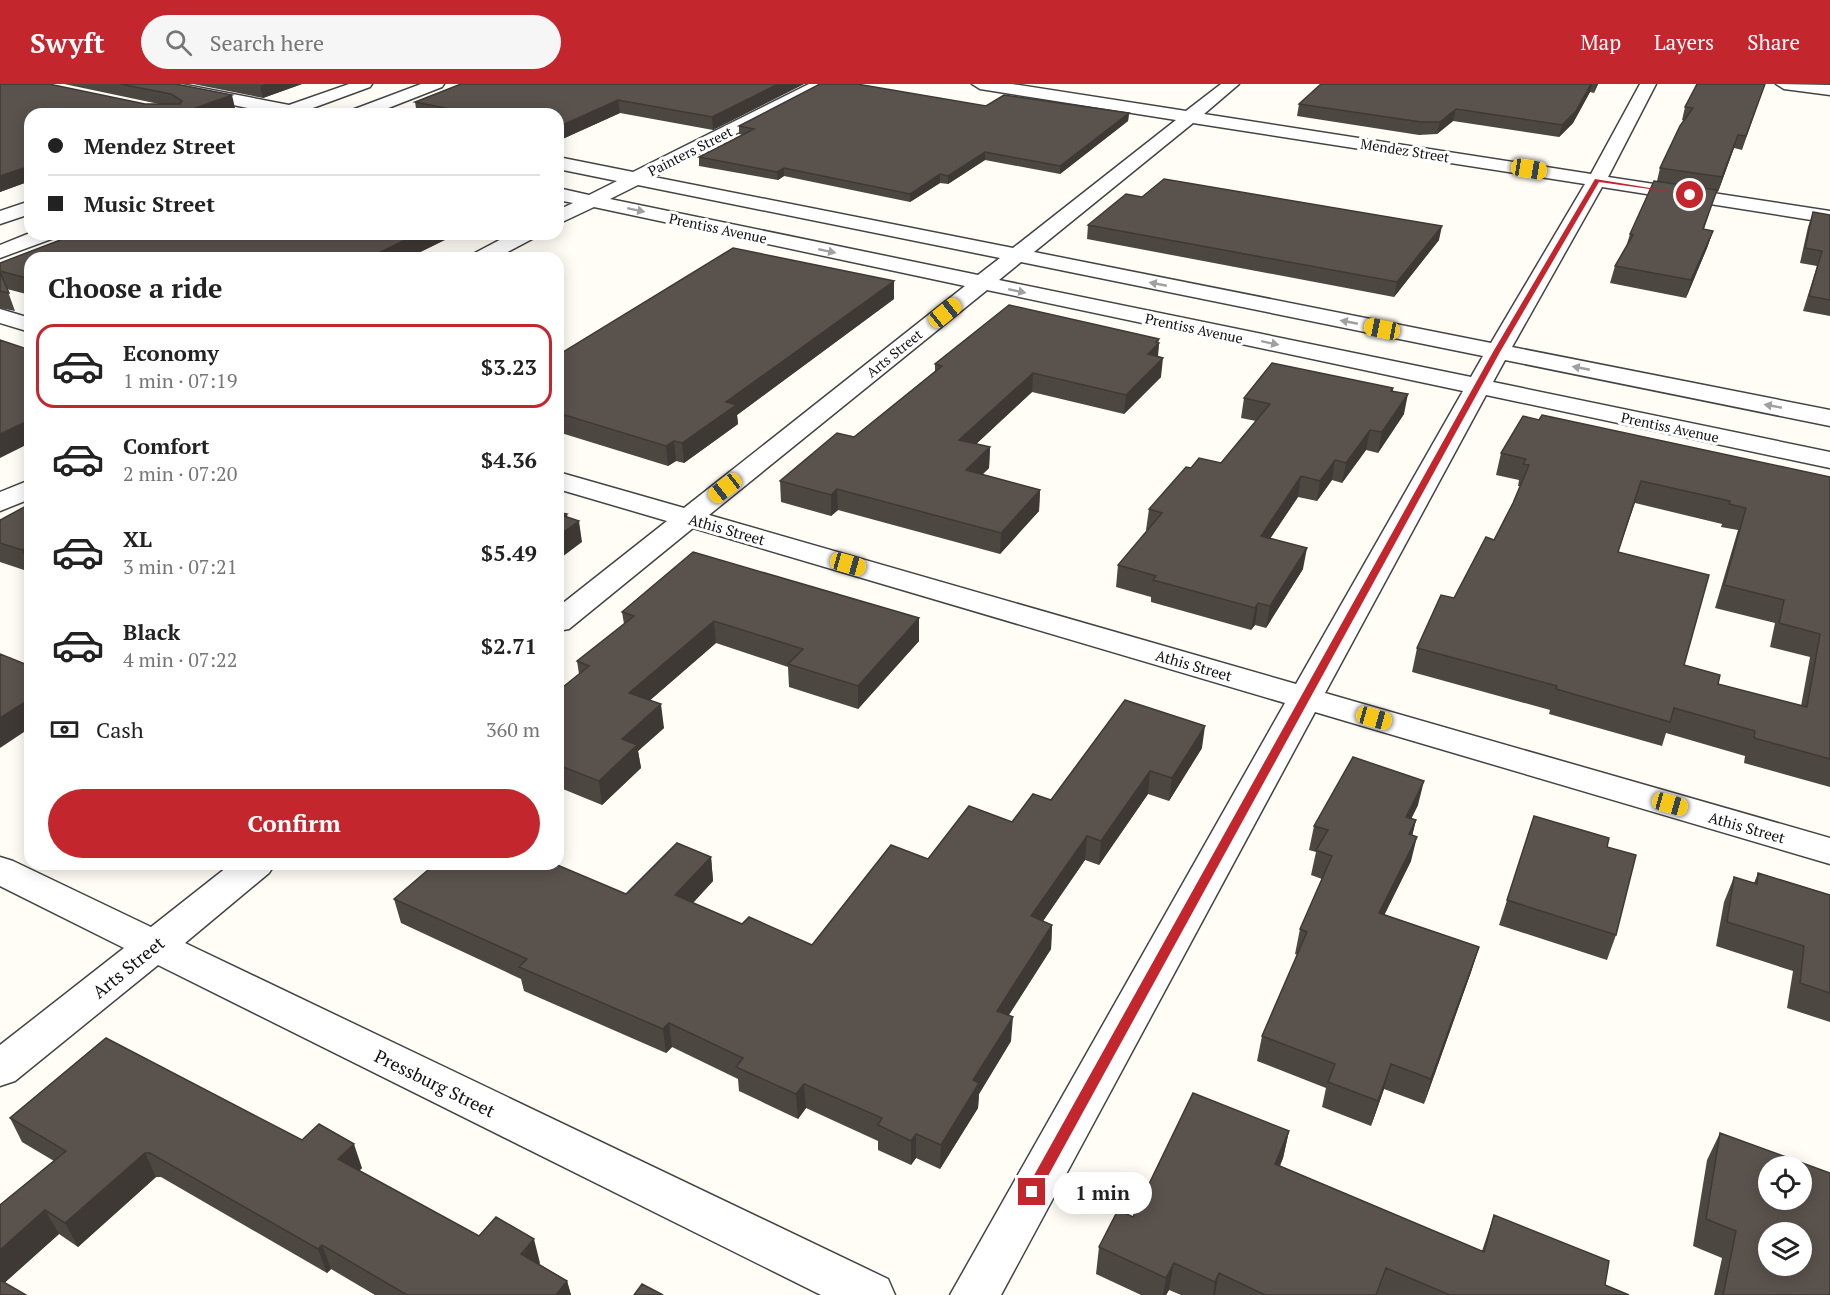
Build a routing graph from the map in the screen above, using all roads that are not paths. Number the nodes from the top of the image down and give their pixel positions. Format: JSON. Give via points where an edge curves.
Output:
{"nodes":[{"id":1,"x":156,"y":84,"type":"edge"},
{"id":2,"x":364,"y":84,"type":"edge"},
{"id":3,"x":436,"y":84,"type":"edge"},
{"id":4,"x":822,"y":84,"type":"edge"},
{"id":5,"x":980,"y":84,"type":"edge"},
{"id":6,"x":1231,"y":84,"type":"edge"},
{"id":7,"x":1648,"y":84,"type":"edge"},
{"id":8,"x":1784,"y":84,"type":"edge"},
{"id":9,"x":1830,"y":90,"type":"edge"},
{"id":10,"x":270,"y":108,"type":"edge"},
{"id":11,"x":306,"y":108,"type":"edge"},
{"id":12,"x":374,"y":108,"type":"edge"},
{"id":13,"x":1190,"y":116,"type":"junction"},
{"id":14,"x":564,"y":164,"type":"edge"},
{"id":15,"x":636,"y":179,"type":"junction"},
{"id":16,"x":1597,"y":180,"type":"junction"},
{"id":17,"x":564,"y":195,"type":"edge"},
{"id":18,"x":592,"y":201,"type":"junction"},
{"id":19,"x":24,"y":209,"type":"edge"},
{"id":20,"x":564,"y":215,"type":"edge"},
{"id":21,"x":1830,"y":217,"type":"edge"},
{"id":22,"x":0,"y":218,"type":"edge"},
{"id":23,"x":31,"y":240,"type":"edge"},
{"id":24,"x":516,"y":240,"type":"edge"},
{"id":25,"x":0,"y":252,"type":"edge"},
{"id":26,"x":492,"y":252,"type":"edge"},
{"id":27,"x":1015,"y":256,"type":"junction"},
{"id":28,"x":981,"y":283,"type":"junction"},
{"id":29,"x":0,"y":316,"type":"edge"},
{"id":30,"x":24,"y":323,"type":"edge"},
{"id":31,"x":1497,"y":352,"type":"junction"},
{"id":32,"x":1478,"y":387,"type":"junction"},
{"id":33,"x":1830,"y":418,"type":"edge"},
{"id":34,"x":1830,"y":460,"type":"edge"},
{"id":35,"x":564,"y":482,"type":"edge"},
{"id":36,"x":24,"y":491,"type":"edge"},
{"id":37,"x":0,"y":503,"type":"edge"},
{"id":38,"x":688,"y":518,"type":"junction"},
{"id":39,"x":564,"y":617,"type":"edge"},
{"id":40,"x":1305,"y":698,"type":"junction"},
{"id":41,"x":1830,"y":851,"type":"edge"},
{"id":42,"x":0,"y":870,"type":"edge"},
{"id":43,"x":249,"y":870,"type":"edge"},
{"id":44,"x":154,"y":946,"type":"junction"},
{"id":45,"x":0,"y":1069,"type":"edge"},
{"id":46,"x":870,"y":1295,"type":"edge"},
{"id":47,"x":975,"y":1295,"type":"edge"}],
"edges":[{"from":1,"to":10,"type":"street"},
{"from":2,"to":11,"type":"street"},
{"from":3,"to":12,"type":"street"},
{"from":4,"to":15,"type":"street","name":"Painters Street"},
{"from":5,"to":13,"type":"street","name":"Mendez Street"},
{"from":6,"to":13,"type":"street","name":"Arts Street"},
{"from":7,"to":16,"type":"street"},
{"from":8,"to":9,"type":"street"},
{"from":13,"to":16,"type":"street","name":"Mendez Street"},
{"from":13,"to":27,"type":"street","name":"Arts Street"},
{"from":14,"to":15,"type":"street"},
{"from":15,"to":18,"type":"street","name":"Painters Street"},
{"from":15,"to":27,"type":"street"},
{"from":16,"to":21,"type":"street","name":"Mendez Street"},
{"from":16,"to":31,"type":"street"},
{"from":17,"to":18,"type":"street","name":"Prentiss Avenue"},
{"from":18,"to":20,"type":"street","name":"Painters Street"},
{"from":18,"to":28,"type":"street","name":"Prentiss Avenue","one_way":true},
{"from":19,"to":22,"type":"street"},
{"from":23,"to":25,"type":"street"},
{"from":24,"to":26,"type":"street"},
{"from":27,"to":28,"type":"street","name":"Arts Street"},
{"from":31,"to":27,"type":"street","one_way":true},
{"from":28,"to":32,"type":"street","name":"Prentiss Avenue","one_way":true},
{"from":28,"to":38,"type":"street","name":"Arts Street"},
{"from":29,"to":30,"type":"street"},
{"from":31,"to":32,"type":"street"},
{"from":33,"to":31,"type":"street","one_way":true},
{"from":32,"to":34,"type":"street","name":"Prentiss Avenue"},
{"from":32,"to":40,"type":"street"},
{"from":35,"to":38,"type":"street","name":"Athis Street"},
{"from":36,"to":37,"type":"street"},
{"from":38,"to":39,"type":"street","name":"Arts Street"},
{"from":38,"to":40,"type":"street","name":"Athis Street"},
{"from":40,"to":41,"type":"street","name":"Athis Street"},
{"from":40,"to":47,"type":"street"},
{"from":42,"to":44,"type":"street","name":"Pressburg Street"},
{"from":43,"to":44,"type":"street","name":"Arts Street"},
{"from":44,"to":45,"type":"street","name":"Arts Street"},
{"from":44,"to":46,"type":"street","name":"Pressburg Street"}]}
